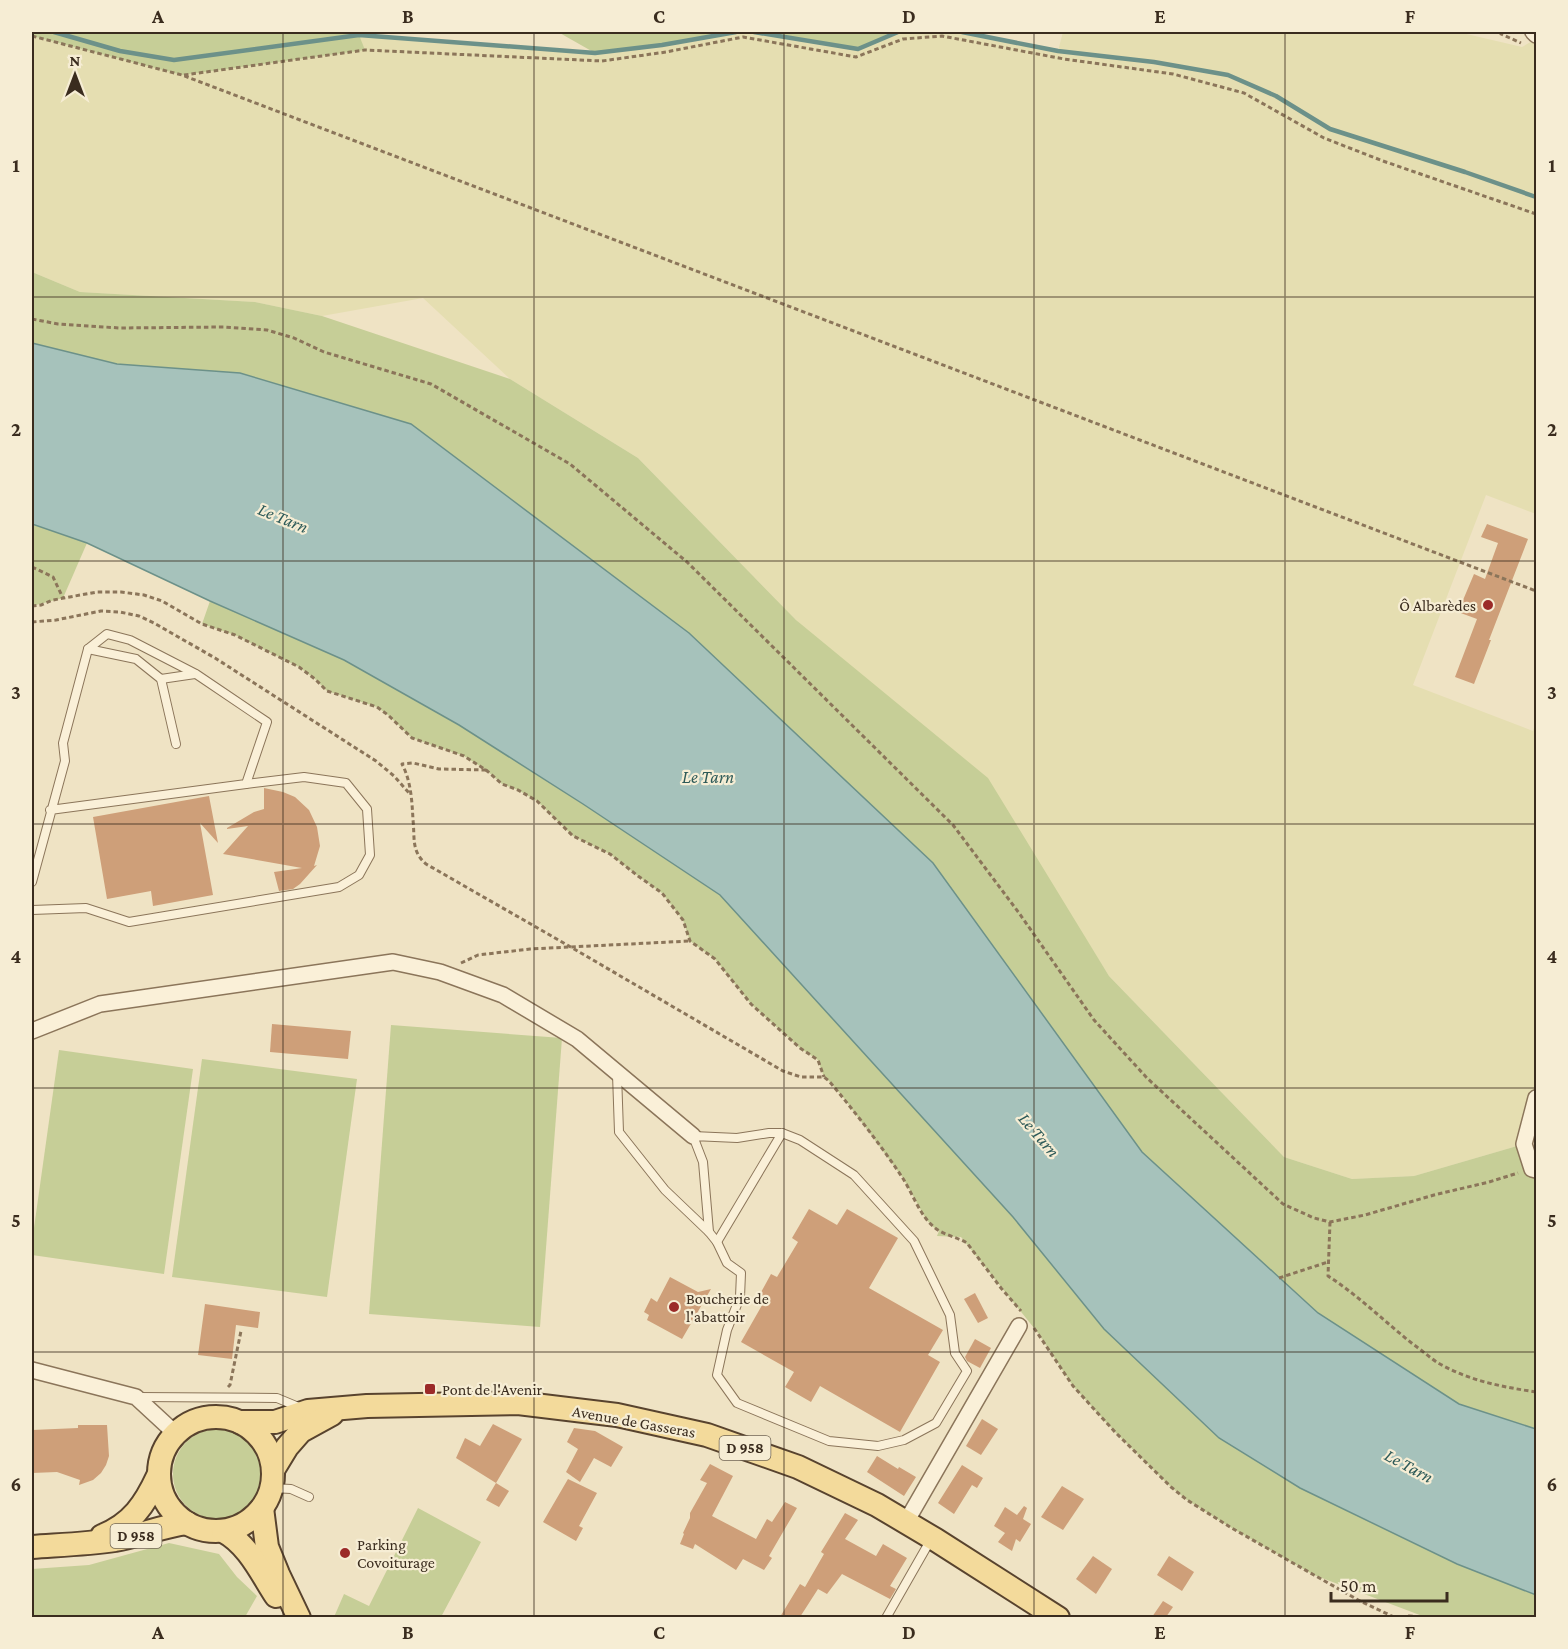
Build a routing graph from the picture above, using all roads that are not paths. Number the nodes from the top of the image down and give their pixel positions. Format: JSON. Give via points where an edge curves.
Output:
{"nodes":[{"id":1,"x":88,"y":649,"type":"junction"},
{"id":2,"x":196,"y":674,"type":"junction"},
{"id":3,"x":161,"y":679,"type":"junction"},
{"id":4,"x":176,"y":744,"type":"dead end"},
{"id":5,"x":246,"y":784,"type":"junction"},
{"id":6,"x":50,"y":810,"type":"junction"},
{"id":7,"x":32,"y":882,"type":"edge"},
{"id":8,"x":32,"y":910,"type":"edge"},
{"id":9,"x":32,"y":1031,"type":"edge"},
{"id":10,"x":617,"y":1072,"type":"junction"},
{"id":11,"x":1536,"y":1098,"type":"edge"},
{"id":12,"x":782,"y":1133,"type":"junction"},
{"id":13,"x":693,"y":1136,"type":"junction"},
{"id":14,"x":1534,"y":1170,"type":"edge"},
{"id":15,"x":709,"y":1232,"type":"junction"},
{"id":16,"x":717,"y":1242,"type":"junction"},
{"id":17,"x":1019,"y":1326,"type":"dead end"},
{"id":18,"x":33,"y":1372,"type":"edge"},
{"id":19,"x":136,"y":1397,"type":"junction"},
{"id":20,"x":344,"y":1408,"type":"junction"},
{"id":21,"x":308,"y":1411,"type":"junction"},
{"id":22,"x":240,"y":1422,"type":"junction"},
{"id":23,"x":175,"y":1433,"type":"junction"},
{"id":24,"x":158,"y":1476,"type":"junction"},
{"id":25,"x":269,"y":1489,"type":"junction"},
{"id":26,"x":309,"y":1497,"type":"dead end"},
{"id":27,"x":906,"y":1522,"type":"junction"},
{"id":28,"x":187,"y":1523,"type":"junction"},
{"id":29,"x":223,"y":1531,"type":"junction"},
{"id":30,"x":932,"y":1537,"type":"junction"},
{"id":31,"x":83,"y":1542,"type":"junction"},
{"id":32,"x":32,"y":1547,"type":"edge"},
{"id":33,"x":286,"y":1617,"type":"edge"},
{"id":34,"x":299,"y":1617,"type":"edge"},
{"id":35,"x":886,"y":1617,"type":"edge"},
{"id":36,"x":1058,"y":1617,"type":"edge"}],
"edges":[{"from":1,"to":2,"type":"lane","via":[[106,634],[130,640]]},
{"from":1,"to":3,"type":"lane","via":[[136,659]]},
{"from":1,"to":6,"type":"lane","via":[[63,743],[65,761]]},
{"from":2,"to":3,"type":"lane"},
{"from":2,"to":5,"type":"lane","via":[[267,722]]},
{"from":3,"to":4,"type":"lane"},
{"from":5,"to":6,"type":"lane"},
{"from":5,"to":8,"type":"lane","via":[[304,777],[346,783],[367,808],[370,855],[360,875],[339,887],[129,922],[86,908]]},
{"from":6,"to":7,"type":"lane"},
{"from":9,"to":10,"type":"street","via":[[100,1004],[393,962],[440,972],[503,994],[577,1040]]},
{"from":10,"to":13,"type":"street"},
{"from":10,"to":15,"type":"lane","via":[[619,1132],[665,1190]]},
{"from":11,"to":14,"type":"street","via":[[1524,1144]]},
{"from":12,"to":13,"type":"lane","via":[[737,1138]]},
{"from":12,"to":16,"type":"lane"},
{"from":12,"to":16,"type":"lane","via":[[800,1140],[854,1175],[914,1241],[950,1315],[955,1353],[967,1371],[936,1423],[904,1440],[878,1446],[829,1441],[737,1403],[717,1375],[727,1330],[740,1297],[741,1273],[727,1263]]},
{"from":13,"to":15,"type":"lane","via":[[703,1162]]},
{"from":15,"to":16,"type":"lane"},
{"from":17,"to":27,"type":"street"},
{"from":18,"to":19,"type":"street"},
{"from":19,"to":21,"type":"lane","via":[[277,1398]]},
{"from":19,"to":23,"type":"street"},
{"from":20,"to":21,"type":"main road","name":"Avenue de Gasseras","number":"D 958"},
{"from":20,"to":25,"type":"main road","name":"Avenue de Gasseras","number":"D 958","via":[[301,1431],[287,1447]]},
{"from":20,"to":27,"type":"main road","name":"Avenue de Gasseras","number":"D 958","via":[[518,1403],[617,1415],[707,1435],[798,1467]]},
{"from":21,"to":22,"type":"main road","name":"Avenue de Gasseras","number":"D 958","via":[[275,1422]]},
{"from":22,"to":23,"type":"main road","via":[[206,1417]]},
{"from":22,"to":25,"type":"main road","via":[[251,1428],[271,1458]]},
{"from":23,"to":24,"type":"main road","via":[[160,1460]]},
{"from":24,"to":28,"type":"main road","via":[[166,1503]]},
{"from":24,"to":31,"type":"main road","number":"D 958","via":[[141,1508],[128,1521],[113,1532]]},
{"from":25,"to":26,"type":"lane","via":[[291,1489]]},
{"from":25,"to":29,"type":"main road","via":[[251,1519]]},
{"from":25,"to":34,"type":"main road","via":[[267,1547]]},
{"from":27,"to":30,"type":"main road","name":"Avenue de Gasseras","number":"D 958"},
{"from":28,"to":29,"type":"main road","via":[[204,1530]]},
{"from":28,"to":31,"type":"main road","number":"D 958","via":[[134,1536]]},
{"from":29,"to":33,"type":"main road","via":[[242,1545]]},
{"from":30,"to":35,"type":"lane"},
{"from":30,"to":36,"type":"main road","name":"Avenue de Gasseras","number":"D 958"},
{"from":31,"to":32,"type":"main road","number":"D 958"}]}
